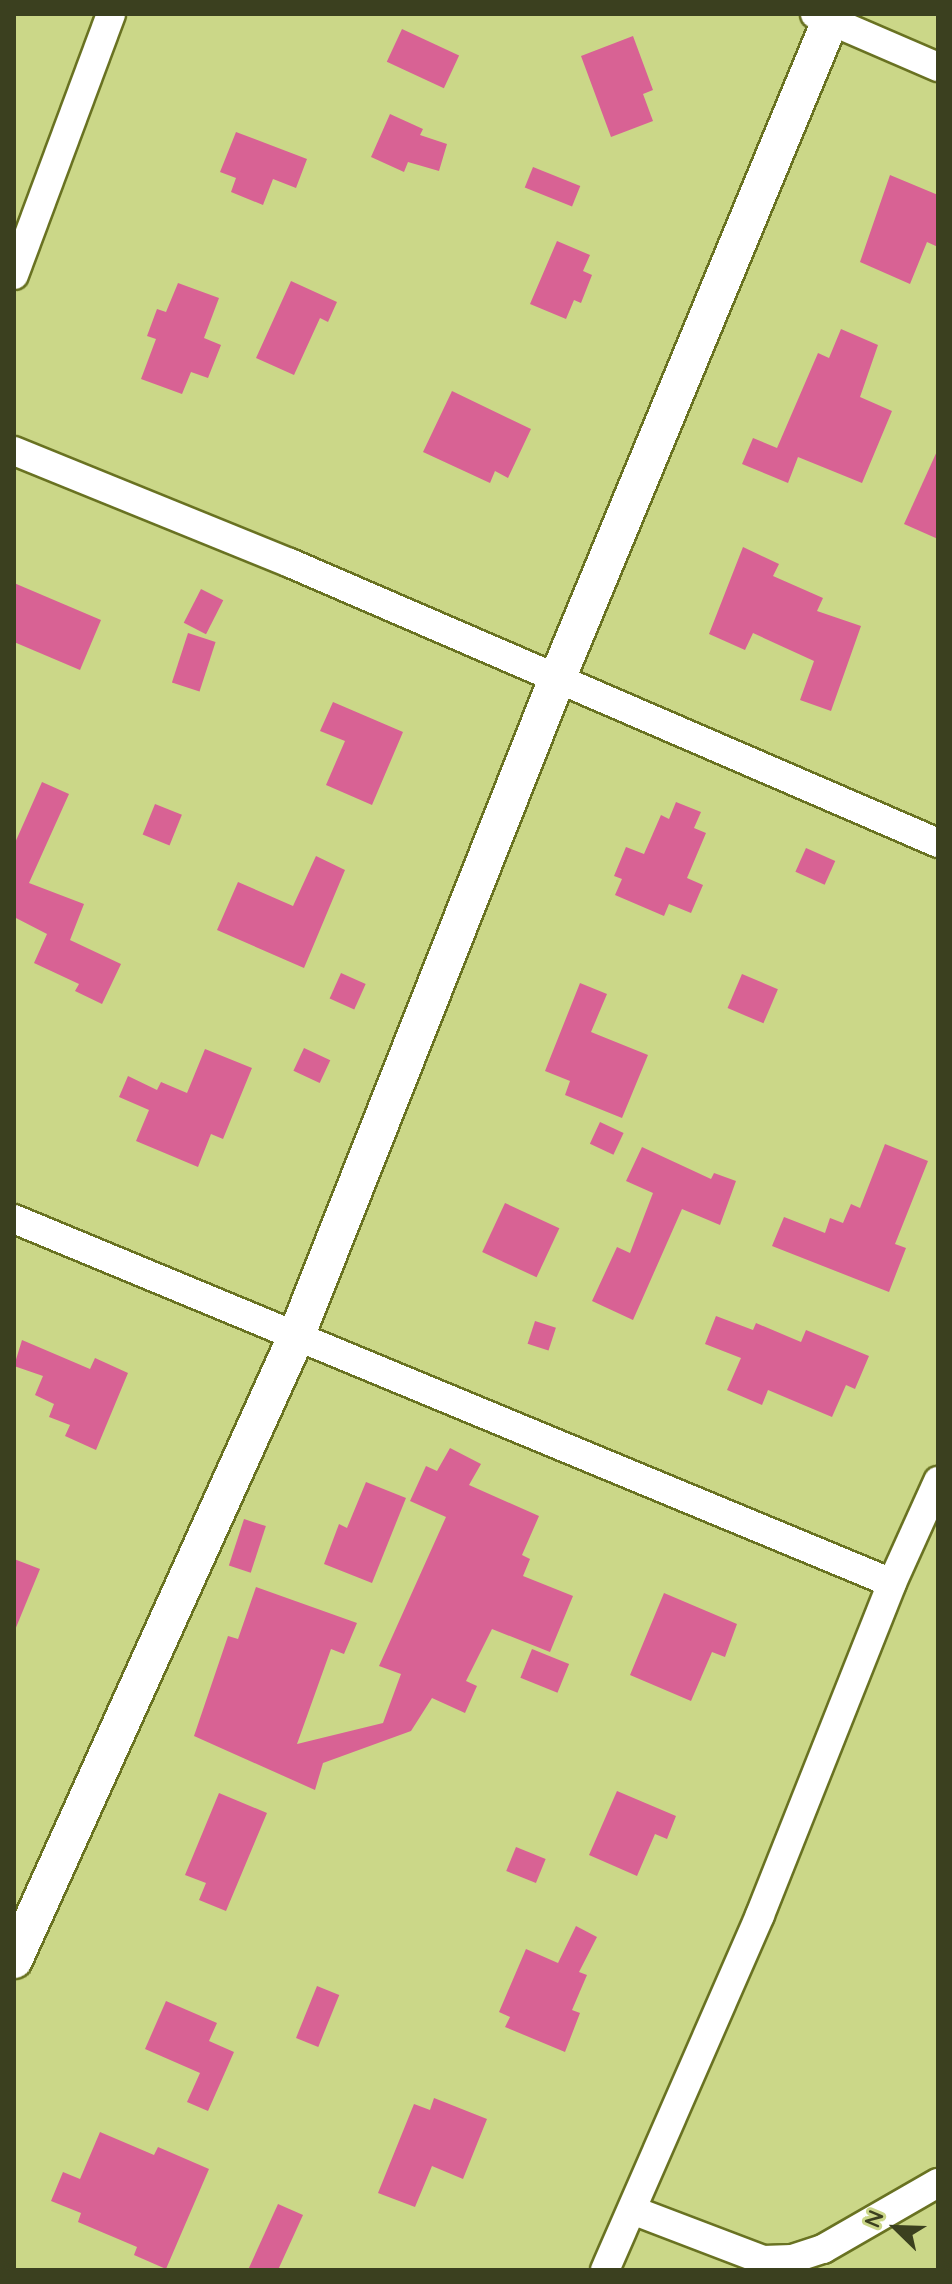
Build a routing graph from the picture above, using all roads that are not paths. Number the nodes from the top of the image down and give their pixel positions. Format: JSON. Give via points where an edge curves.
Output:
{"nodes":[{"id":1,"x":111,"y":14,"type":"edge"},
{"id":2,"x":826,"y":16,"type":"edge"},
{"id":3,"x":938,"y":67,"type":"edge"},
{"id":4,"x":14,"y":275,"type":"edge"},
{"id":5,"x":14,"y":451,"type":"edge"},
{"id":6,"x":557,"y":679,"type":"junction"},
{"id":7,"x":938,"y":843,"type":"edge"},
{"id":8,"x":14,"y":1219,"type":"edge"},
{"id":9,"x":295,"y":1339,"type":"junction"},
{"id":10,"x":938,"y":1481,"type":"edge"},
{"id":11,"x":892,"y":1583,"type":"junction"},
{"id":12,"x":14,"y":1960,"type":"edge"},
{"id":13,"x":938,"y":2183,"type":"edge"},
{"id":14,"x":632,"y":2210,"type":"junction"},
{"id":15,"x":605,"y":2270,"type":"edge"}],
"edges":[{"from":1,"to":4,"type":"street"},
{"from":2,"to":3,"type":"street"},
{"from":2,"to":6,"type":"street"},
{"from":5,"to":6,"type":"street"},
{"from":6,"to":7,"type":"street"},
{"from":6,"to":9,"type":"street"},
{"from":8,"to":9,"type":"street"},
{"from":9,"to":11,"type":"street"},
{"from":9,"to":12,"type":"street"},
{"from":10,"to":11,"type":"street"},
{"from":11,"to":14,"type":"street","via":[[760,1915]]},
{"from":13,"to":14,"type":"street","via":[[823,2249],[792,2259],[763,2260]]},
{"from":14,"to":15,"type":"street"}]}
